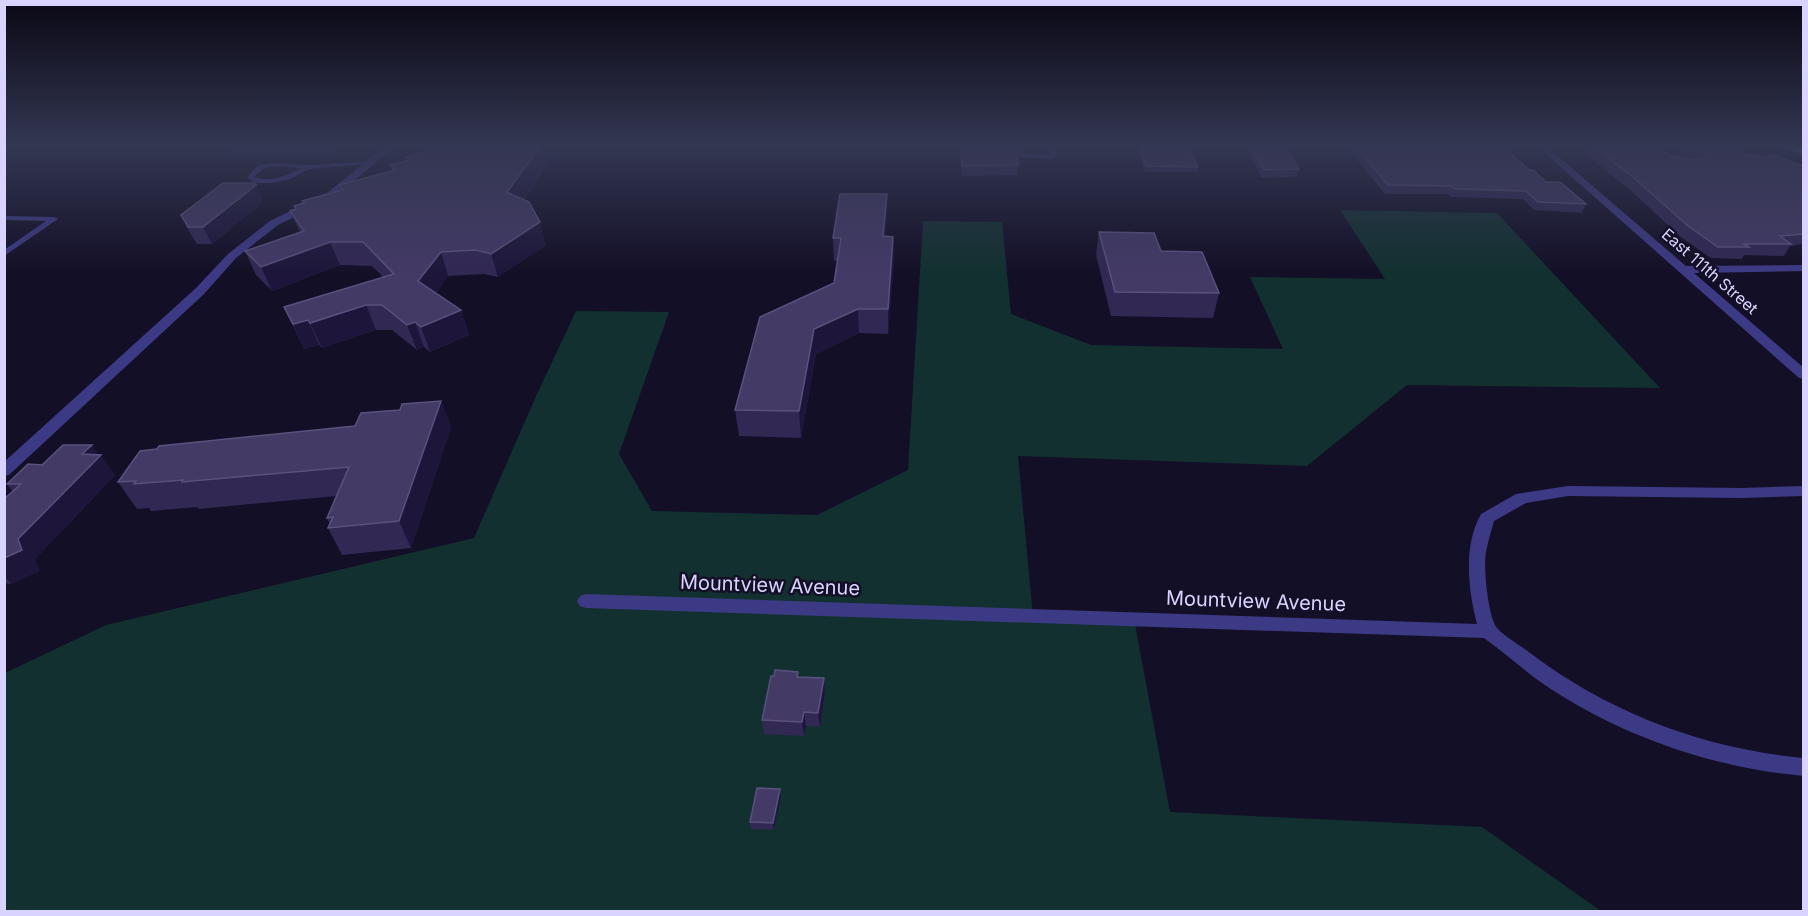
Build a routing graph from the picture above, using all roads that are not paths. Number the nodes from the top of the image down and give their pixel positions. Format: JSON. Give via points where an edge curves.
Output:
{"nodes":[{"id":1,"x":338,"y":189,"type":"edge"},
{"id":2,"x":1590,"y":189,"type":"edge"},
{"id":3,"x":4,"y":218,"type":"edge"},
{"id":4,"x":4,"y":254,"type":"edge"},
{"id":5,"x":1803,"y":268,"type":"edge"},
{"id":6,"x":1685,"y":270,"type":"junction"},
{"id":7,"x":1803,"y":375,"type":"edge"},
{"id":8,"x":4,"y":471,"type":"edge"},
{"id":9,"x":1803,"y":491,"type":"edge"},
{"id":10,"x":586,"y":601,"type":"dead end"},
{"id":11,"x":1488,"y":631,"type":"junction"},
{"id":12,"x":1803,"y":767,"type":"edge"}],
"edges":[{"from":1,"to":8,"type":"street","via":[[274,223],[232,256],[192,299]]},
{"from":2,"to":6,"type":"street","name":"East 111th Street"},
{"from":3,"to":4,"type":"lane","via":[[54,219]]},
{"from":5,"to":6,"type":"street"},
{"from":6,"to":7,"type":"street","name":"East 111th Street"},
{"from":9,"to":11,"type":"street","via":[[1568,490],[1522,498],[1487,519],[1477,554],[1480,602]]},
{"from":10,"to":11,"type":"street","name":"Mountview Avenue"},
{"from":11,"to":12,"type":"street","via":[[1551,678],[1625,720],[1709,751]]}]}
